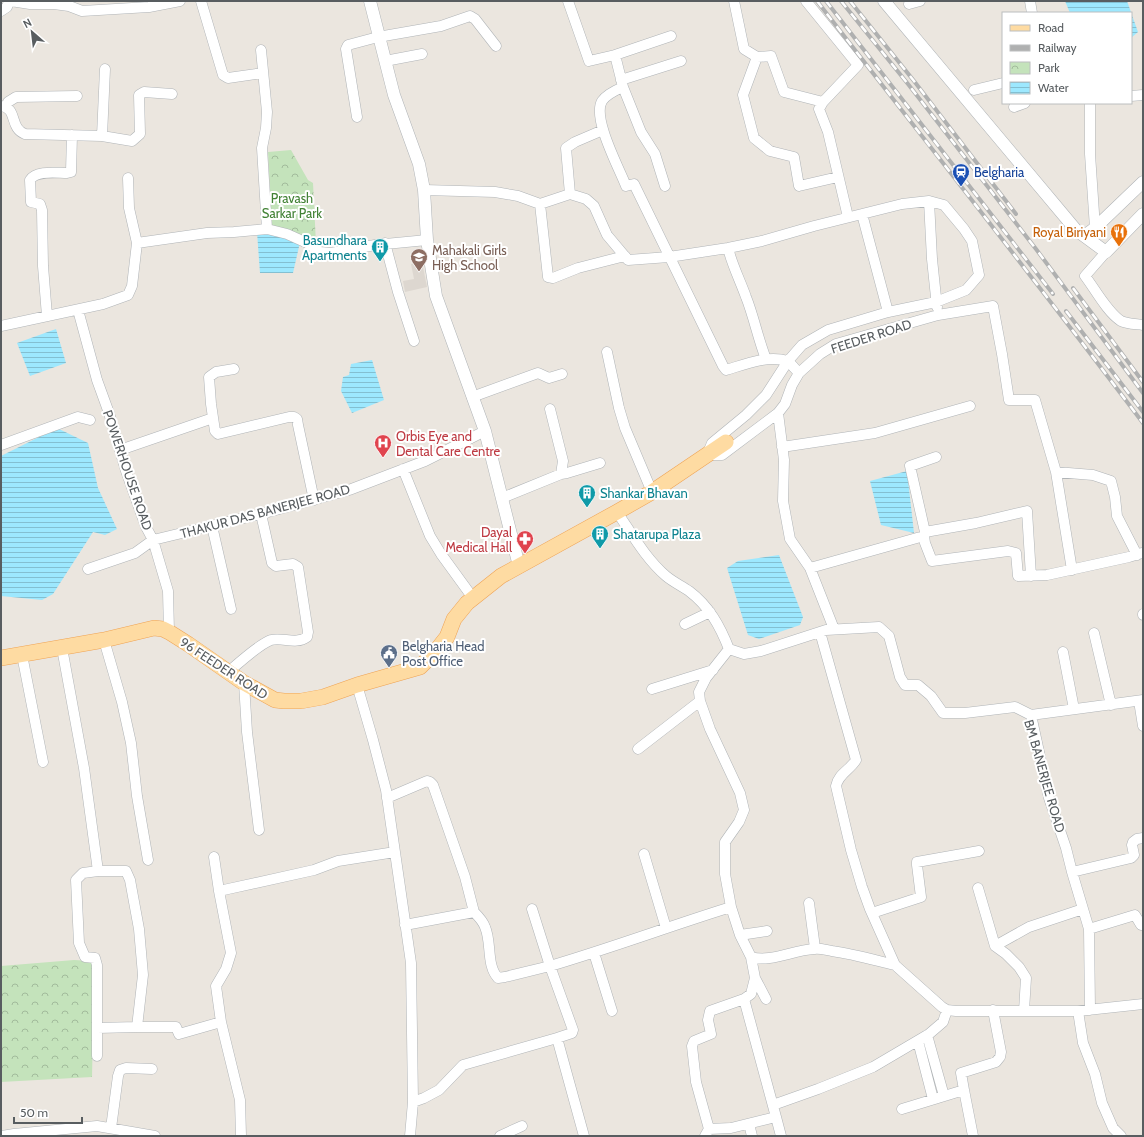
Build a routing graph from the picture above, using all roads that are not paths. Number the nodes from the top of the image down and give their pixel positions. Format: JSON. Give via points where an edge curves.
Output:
{"nodes":[{"id":1,"x":10,"y":1,"type":"edge"},
{"id":2,"x":180,"y":1,"type":"edge"},
{"id":3,"x":201,"y":1,"type":"edge"},
{"id":4,"x":370,"y":1,"type":"edge"},
{"id":5,"x":568,"y":1,"type":"edge"},
{"id":6,"x":734,"y":1,"type":"edge"},
{"id":7,"x":806,"y":1,"type":"edge"},
{"id":8,"x":884,"y":1,"type":"edge"},
{"id":9,"x":920,"y":1,"type":"edge"},
{"id":10,"x":1030,"y":1,"type":"edge"},
{"id":11,"x":55,"y":2,"type":"edge"},
{"id":12,"x":909,"y":4,"type":"dead end"},
{"id":13,"x":1,"y":11,"type":"edge"},
{"id":14,"x":1032,"y":12,"type":"edge"},
{"id":15,"x":671,"y":36,"type":"dead end"},
{"id":16,"x":378,"y":37,"type":"junction"},
{"id":17,"x":496,"y":46,"type":"dead end"},
{"id":18,"x":261,"y":50,"type":"dead end"},
{"id":19,"x":422,"y":54,"type":"dead end"},
{"id":20,"x":615,"y":55,"type":"junction"},
{"id":21,"x":757,"y":57,"type":"junction"},
{"id":22,"x":385,"y":61,"type":"junction"},
{"id":23,"x":681,"y":61,"type":"dead end"},
{"id":24,"x":105,"y":69,"type":"dead end"},
{"id":25,"x":263,"y":72,"type":"junction"},
{"id":26,"x":622,"y":83,"type":"junction"},
{"id":27,"x":1002,"y":83,"type":"edge"},
{"id":28,"x":974,"y":90,"type":"dead end"},
{"id":29,"x":172,"y":94,"type":"dead end"},
{"id":30,"x":1143,"y":95,"type":"edge"},
{"id":31,"x":77,"y":96,"type":"dead end"},
{"id":32,"x":1132,"y":96,"type":"edge"},
{"id":33,"x":823,"y":102,"type":"junction"},
{"id":34,"x":1022,"y":104,"type":"edge"},
{"id":35,"x":1090,"y":104,"type":"edge"},
{"id":36,"x":4,"y":106,"type":"edge"},
{"id":37,"x":1014,"y":107,"type":"dead end"},
{"id":38,"x":357,"y":117,"type":"dead end"},
{"id":39,"x":603,"y":130,"type":"junction"},
{"id":40,"x":72,"y":135,"type":"junction"},
{"id":41,"x":102,"y":136,"type":"junction"},
{"id":42,"x":838,"y":177,"type":"junction"},
{"id":43,"x":128,"y":178,"type":"dead end"},
{"id":44,"x":1143,"y":182,"type":"edge"},
{"id":45,"x":665,"y":186,"type":"dead end"},
{"id":46,"x":424,"y":190,"type":"junction"},
{"id":47,"x":570,"y":194,"type":"junction"},
{"id":48,"x":929,"y":201,"type":"junction"},
{"id":49,"x":540,"y":204,"type":"junction"},
{"id":50,"x":862,"y":214,"type":"junction"},
{"id":51,"x":1143,"y":214,"type":"edge"},
{"id":52,"x":848,"y":217,"type":"junction"},
{"id":53,"x":1095,"y":228,"type":"junction"},
{"id":54,"x":267,"y":229,"type":"junction"},
{"id":55,"x":1084,"y":236,"type":"junction"},
{"id":56,"x":427,"y":240,"type":"junction"},
{"id":57,"x":137,"y":243,"type":"junction"},
{"id":58,"x":385,"y":243,"type":"junction"},
{"id":59,"x":728,"y":248,"type":"junction"},
{"id":60,"x":1109,"y":248,"type":"junction"},
{"id":61,"x":625,"y":256,"type":"junction"},
{"id":62,"x":669,"y":257,"type":"junction"},
{"id":63,"x":936,"y":302,"type":"junction"},
{"id":64,"x":78,"y":310,"type":"junction"},
{"id":65,"x":888,"y":312,"type":"junction"},
{"id":66,"x":938,"y":315,"type":"junction"},
{"id":67,"x":47,"y":316,"type":"junction"},
{"id":68,"x":1143,"y":324,"type":"edge"},
{"id":69,"x":1,"y":326,"type":"edge"},
{"id":70,"x":414,"y":341,"type":"dead end"},
{"id":71,"x":607,"y":352,"type":"dead end"},
{"id":72,"x":766,"y":359,"type":"junction"},
{"id":73,"x":788,"y":360,"type":"junction"},
{"id":74,"x":234,"y":369,"type":"dead end"},
{"id":75,"x":799,"y":373,"type":"junction"},
{"id":76,"x":562,"y":374,"type":"dead end"},
{"id":77,"x":472,"y":397,"type":"junction"},
{"id":78,"x":970,"y":406,"type":"dead end"},
{"id":79,"x":550,"y":409,"type":"dead end"},
{"id":80,"x":778,"y":412,"type":"junction"},
{"id":81,"x":213,"y":418,"type":"junction"},
{"id":82,"x":90,"y":420,"type":"dead end"},
{"id":83,"x":485,"y":430,"type":"junction"},
{"id":84,"x":726,"y":442,"type":"dead end"},
{"id":85,"x":1,"y":444,"type":"edge"},
{"id":86,"x":782,"y":447,"type":"junction"},
{"id":87,"x":120,"y":450,"type":"junction"},
{"id":88,"x":707,"y":455,"type":"junction"},
{"id":89,"x":936,"y":457,"type":"dead end"},
{"id":90,"x":600,"y":463,"type":"dead end"},
{"id":91,"x":404,"y":469,"type":"junction"},
{"id":92,"x":1056,"y":472,"type":"junction"},
{"id":93,"x":561,"y":474,"type":"junction"},
{"id":94,"x":652,"y":492,"type":"junction"},
{"id":95,"x":502,"y":498,"type":"junction"},
{"id":96,"x":314,"y":500,"type":"junction"},
{"id":97,"x":617,"y":512,"type":"junction"},
{"id":98,"x":260,"y":514,"type":"junction"},
{"id":99,"x":212,"y":526,"type":"junction"},
{"id":100,"x":925,"y":534,"type":"junction"},
{"id":101,"x":153,"y":540,"type":"junction"},
{"id":102,"x":1140,"y":554,"type":"edge"},
{"id":103,"x":519,"y":566,"type":"junction"},
{"id":104,"x":810,"y":568,"type":"junction"},
{"id":105,"x":88,"y":569,"type":"dead end"},
{"id":106,"x":1072,"y":570,"type":"junction"},
{"id":107,"x":1031,"y":576,"type":"junction"},
{"id":108,"x":473,"y":598,"type":"junction"},
{"id":109,"x":231,"y":609,"type":"dead end"},
{"id":110,"x":710,"y":612,"type":"junction"},
{"id":111,"x":685,"y":624,"type":"dead end"},
{"id":112,"x":834,"y":629,"type":"junction"},
{"id":113,"x":169,"y":632,"type":"junction"},
{"id":114,"x":820,"y":632,"type":"junction"},
{"id":115,"x":1094,"y":633,"type":"dead end"},
{"id":116,"x":104,"y":640,"type":"junction"},
{"id":117,"x":62,"y":648,"type":"junction"},
{"id":118,"x":729,"y":649,"type":"junction"},
{"id":119,"x":1063,"y":652,"type":"dead end"},
{"id":120,"x":22,"y":655,"type":"junction"},
{"id":121,"x":1,"y":658,"type":"edge"},
{"id":122,"x":712,"y":670,"type":"junction"},
{"id":123,"x":228,"y":672,"type":"junction"},
{"id":124,"x":244,"y":683,"type":"junction"},
{"id":125,"x":357,"y":685,"type":"junction"},
{"id":126,"x":652,"y":689,"type":"dead end"},
{"id":127,"x":700,"y":701,"type":"junction"},
{"id":128,"x":1141,"y":701,"type":"edge"},
{"id":129,"x":1111,"y":705,"type":"junction"},
{"id":130,"x":1074,"y":709,"type":"junction"},
{"id":131,"x":1031,"y":715,"type":"junction"},
{"id":132,"x":1143,"y":726,"type":"edge"},
{"id":133,"x":638,"y":749,"type":"dead end"},
{"id":134,"x":43,"y":762,"type":"dead end"},
{"id":135,"x":387,"y":798,"type":"junction"},
{"id":136,"x":259,"y":830,"type":"dead end"},
{"id":137,"x":1143,"y":838,"type":"edge"},
{"id":138,"x":979,"y":851,"type":"dead end"},
{"id":139,"x":395,"y":852,"type":"junction"},
{"id":140,"x":644,"y":854,"type":"dead end"},
{"id":141,"x":214,"y":857,"type":"dead end"},
{"id":142,"x":148,"y":860,"type":"dead end"},
{"id":143,"x":98,"y":871,"type":"junction"},
{"id":144,"x":1072,"y":872,"type":"junction"},
{"id":145,"x":978,"y":888,"type":"dead end"},
{"id":146,"x":219,"y":891,"type":"junction"},
{"id":147,"x":809,"y":903,"type":"dead end"},
{"id":148,"x":731,"y":907,"type":"junction"},
{"id":149,"x":532,"y":909,"type":"dead end"},
{"id":150,"x":1083,"y":909,"type":"junction"},
{"id":151,"x":474,"y":912,"type":"junction"},
{"id":152,"x":872,"y":913,"type":"junction"},
{"id":153,"x":405,"y":925,"type":"junction"},
{"id":154,"x":1143,"y":925,"type":"edge"},
{"id":155,"x":666,"y":928,"type":"junction"},
{"id":156,"x":1089,"y":929,"type":"junction"},
{"id":157,"x":767,"y":931,"type":"dead end"},
{"id":158,"x":740,"y":936,"type":"junction"},
{"id":159,"x":995,"y":946,"type":"junction"},
{"id":160,"x":815,"y":948,"type":"junction"},
{"id":161,"x":594,"y":953,"type":"junction"},
{"id":162,"x":750,"y":956,"type":"junction"},
{"id":163,"x":895,"y":965,"type":"junction"},
{"id":164,"x":550,"y":966,"type":"junction"},
{"id":165,"x":755,"y":978,"type":"junction"},
{"id":166,"x":744,"y":999,"type":"junction"},
{"id":167,"x":766,"y":999,"type":"dead end"},
{"id":168,"x":1143,"y":1004,"type":"edge"},
{"id":169,"x":947,"y":1010,"type":"junction"},
{"id":170,"x":993,"y":1010,"type":"junction"},
{"id":171,"x":1078,"y":1010,"type":"junction"},
{"id":172,"x":1090,"y":1010,"type":"junction"},
{"id":173,"x":612,"y":1011,"type":"dead end"},
{"id":174,"x":1024,"y":1011,"type":"junction"},
{"id":175,"x":221,"y":1022,"type":"junction"},
{"id":176,"x":137,"y":1027,"type":"junction"},
{"id":177,"x":98,"y":1028,"type":"junction"},
{"id":178,"x":557,"y":1038,"type":"junction"},
{"id":179,"x":922,"y":1038,"type":"junction"},
{"id":180,"x":97,"y":1056,"type":"dead end"},
{"id":181,"x":152,"y":1069,"type":"dead end"},
{"id":182,"x":964,"y":1090,"type":"junction"},
{"id":183,"x":944,"y":1096,"type":"junction"},
{"id":184,"x":933,"y":1099,"type":"junction"},
{"id":185,"x":413,"y":1102,"type":"junction"},
{"id":186,"x":773,"y":1105,"type":"junction"},
{"id":187,"x":902,"y":1109,"type":"dead end"},
{"id":188,"x":776,"y":1117,"type":"junction"},
{"id":189,"x":749,"y":1124,"type":"junction"},
{"id":190,"x":522,"y":1126,"type":"dead end"},
{"id":191,"x":111,"y":1128,"type":"junction"},
{"id":192,"x":707,"y":1133,"type":"edge"},
{"id":193,"x":2,"y":1136,"type":"edge"},
{"id":194,"x":155,"y":1136,"type":"edge"},
{"id":195,"x":241,"y":1136,"type":"edge"},
{"id":196,"x":410,"y":1136,"type":"edge"},
{"id":197,"x":500,"y":1136,"type":"edge"},
{"id":198,"x":584,"y":1136,"type":"edge"},
{"id":199,"x":752,"y":1136,"type":"edge"},
{"id":200,"x":782,"y":1136,"type":"edge"},
{"id":201,"x":973,"y":1136,"type":"edge"},
{"id":202,"x":1120,"y":1136,"type":"edge"}],
"edges":[{"from":1,"to":11,"type":"street","via":[[30,4]]},
{"from":1,"to":13,"type":"street"},
{"from":2,"to":11,"type":"street","via":[[149,7],[82,11]]},
{"from":3,"to":25,"type":"street","via":[[223,75],[228,78]]},
{"from":4,"to":16,"type":"street"},
{"from":5,"to":20,"type":"street","via":[[589,61]]},
{"from":6,"to":21,"type":"street","via":[[744,49]]},
{"from":7,"to":33,"type":"street","via":[[858,65]]},
{"from":8,"to":55,"type":"street","via":[[1076,230]]},
{"from":9,"to":12,"type":"street"},
{"from":10,"to":14,"type":"street"},
{"from":15,"to":20,"type":"street"},
{"from":16,"to":17,"type":"street","via":[[441,26],[470,16]]},
{"from":16,"to":22,"type":"street"},
{"from":16,"to":38,"type":"street","via":[[351,43],[346,47]]},
{"from":18,"to":25,"type":"street"},
{"from":19,"to":22,"type":"street"},
{"from":20,"to":26,"type":"street"},
{"from":21,"to":33,"type":"street","via":[[772,56],[784,92]]},
{"from":21,"to":42,"type":"street","via":[[743,95],[754,138],[770,151],[794,157],[799,186]]},
{"from":22,"to":46,"type":"street","via":[[394,96],[419,164]]},
{"from":23,"to":26,"type":"street"},
{"from":24,"to":41,"type":"street"},
{"from":25,"to":54,"type":"street","via":[[267,112],[262,148]]},
{"from":26,"to":39,"type":"street","via":[[603,101],[599,111]]},
{"from":26,"to":45,"type":"street","via":[[640,132],[655,154]]},
{"from":27,"to":28,"type":"street"},
{"from":29,"to":41,"type":"street","via":[[144,92],[139,95],[140,134],[132,141]]},
{"from":30,"to":32,"type":"street"},
{"from":31,"to":36,"type":"street","via":[[16,97]]},
{"from":33,"to":42,"type":"street","via":[[819,109],[828,132]]},
{"from":34,"to":37,"type":"street"},
{"from":35,"to":53,"type":"street","via":[[1090,154]]},
{"from":36,"to":40,"type":"street","via":[[11,112],[20,132],[36,135]]},
{"from":39,"to":47,"type":"street","via":[[566,148]]},
{"from":39,"to":62,"type":"street","via":[[626,186],[634,184]]},
{"from":40,"to":41,"type":"street"},
{"from":40,"to":67,"type":"street","via":[[71,172],[37,174],[30,180],[31,202],[40,204],[42,210]]},
{"from":42,"to":52,"type":"street"},
{"from":43,"to":57,"type":"street","via":[[129,208]]},
{"from":44,"to":53,"type":"street"},
{"from":46,"to":49,"type":"street","via":[[495,192],[518,196]]},
{"from":46,"to":56,"type":"street"},
{"from":47,"to":49,"type":"street"},
{"from":47,"to":61,"type":"street","via":[[586,199],[594,206],[607,235]]},
{"from":48,"to":50,"type":"street","via":[[902,204]]},
{"from":48,"to":63,"type":"street"},
{"from":48,"to":63,"type":"street","via":[[944,206],[964,229],[972,241],[979,275],[966,290]]},
{"from":49,"to":61,"type":"street","via":[[548,277],[553,278],[578,268]]},
{"from":50,"to":52,"type":"street"},
{"from":50,"to":65,"type":"street"},
{"from":51,"to":60,"type":"street"},
{"from":52,"to":59,"type":"street"},
{"from":53,"to":55,"type":"street"},
{"from":54,"to":57,"type":"street","via":[[207,233]]},
{"from":54,"to":58,"type":"street","via":[[287,234],[320,252],[331,253]]},
{"from":55,"to":60,"type":"street"},
{"from":56,"to":58,"type":"street"},
{"from":56,"to":77,"type":"street","via":[[436,296]]},
{"from":57,"to":64,"type":"street","via":[[132,286],[128,295]]},
{"from":58,"to":70,"type":"street"},
{"from":59,"to":62,"type":"street"},
{"from":59,"to":72,"type":"street"},
{"from":60,"to":68,"type":"street","via":[[1088,273],[1112,313],[1122,321]]},
{"from":61,"to":62,"type":"street","via":[[628,260]]},
{"from":62,"to":72,"type":"street","via":[[726,370]]},
{"from":63,"to":65,"type":"street"},
{"from":63,"to":66,"type":"street"},
{"from":64,"to":67,"type":"street"},
{"from":64,"to":87,"type":"street","name":"POWERHOUSE ROAD"},
{"from":65,"to":73,"type":"street","via":[[828,330],[802,345]]},
{"from":66,"to":75,"type":"street","name":"FEEDER ROAD","via":[[836,344]]},
{"from":66,"to":92,"type":"street","name":"FEEDER ROAD","via":[[993,306],[1009,400],[1035,400]]},
{"from":67,"to":69,"type":"street"},
{"from":71,"to":94,"type":"street","via":[[625,428]]},
{"from":72,"to":73,"type":"street"},
{"from":73,"to":75,"type":"street"},
{"from":73,"to":88,"type":"street","via":[[766,395],[712,443]]},
{"from":74,"to":81,"type":"street","via":[[209,376]]},
{"from":75,"to":80,"type":"street","name":"FEEDER ROAD","via":[[785,404]]},
{"from":76,"to":77,"type":"street","via":[[549,378],[538,373]]},
{"from":77,"to":83,"type":"street"},
{"from":78,"to":86,"type":"street","via":[[875,433]]},
{"from":79,"to":93,"type":"street","via":[[563,461]]},
{"from":80,"to":86,"type":"street"},
{"from":80,"to":88,"type":"street","name":"FEEDER ROAD","via":[[722,455]]},
{"from":81,"to":87,"type":"street"},
{"from":81,"to":96,"type":"street","via":[[218,434],[294,417],[298,425]]},
{"from":82,"to":85,"type":"street","via":[[78,417]]},
{"from":83,"to":91,"type":"street","name":"THAKUR DAS BANERJEE ROAD"},
{"from":83,"to":95,"type":"street"},
{"from":84,"to":88,"type":"main road","name":"96 FEEDER ROAD"},
{"from":86,"to":104,"type":"street","via":[[783,501],[790,539]]},
{"from":87,"to":101,"type":"street","name":"POWERHOUSE ROAD","via":[[146,527]]},
{"from":88,"to":94,"type":"main road","name":"96 FEEDER ROAD"},
{"from":89,"to":100,"type":"street","via":[[910,466]]},
{"from":90,"to":93,"type":"street"},
{"from":91,"to":96,"type":"street","name":"THAKUR DAS BANERJEE ROAD"},
{"from":91,"to":108,"type":"street","via":[[430,536]]},
{"from":92,"to":102,"type":"street","via":[[1093,475],[1111,481],[1117,516]]},
{"from":92,"to":106,"type":"street"},
{"from":93,"to":95,"type":"street"},
{"from":94,"to":97,"type":"main road","name":"96 FEEDER ROAD"},
{"from":95,"to":103,"type":"street"},
{"from":96,"to":98,"type":"street","name":"THAKUR DAS BANERJEE ROAD"},
{"from":97,"to":103,"type":"main road","name":"96 FEEDER ROAD"},
{"from":97,"to":110,"type":"street","via":[[644,552],[666,576],[690,591]]},
{"from":98,"to":99,"type":"street","name":"THAKUR DAS BANERJEE ROAD"},
{"from":98,"to":123,"type":"street","via":[[272,563],[276,566],[293,564],[298,567],[308,637],[302,641],[272,640]]},
{"from":99,"to":101,"type":"street","name":"THAKUR DAS BANERJEE ROAD"},
{"from":99,"to":109,"type":"street"},
{"from":100,"to":104,"type":"street"},
{"from":100,"to":107,"type":"street","via":[[925,543],[932,561],[1008,551],[1016,553],[1018,576]]},
{"from":100,"to":107,"type":"street","via":[[1027,511]]},
{"from":101,"to":105,"type":"street","via":[[135,553]]},
{"from":101,"to":113,"type":"street","name":"POWERHOUSE ROAD","via":[[168,591]]},
{"from":102,"to":106,"type":"street"},
{"from":103,"to":108,"type":"main road","name":"96 FEEDER ROAD","via":[[501,576]]},
{"from":104,"to":112,"type":"street"},
{"from":106,"to":107,"type":"street"},
{"from":108,"to":125,"type":"main road","name":"96 FEEDER ROAD","via":[[454,619],[447,637],[420,667]]},
{"from":110,"to":111,"type":"street"},
{"from":110,"to":118,"type":"street","via":[[721,629]]},
{"from":112,"to":114,"type":"street"},
{"from":112,"to":131,"type":"street","name":"BM BANERJEE ROAD","via":[[879,627],[889,636],[900,678],[905,685],[918,685],[931,696],[943,713],[965,714],[1016,707]]},
{"from":113,"to":116,"type":"main road","name":"96 FEEDER ROAD","via":[[154,628]]},
{"from":113,"to":123,"type":"main road","name":"96 FEEDER ROAD"},
{"from":114,"to":118,"type":"street","via":[[761,652],[744,654]]},
{"from":114,"to":152,"type":"street","via":[[856,760],[837,780],[836,786],[851,850]]},
{"from":115,"to":129,"type":"street"},
{"from":116,"to":117,"type":"main road","name":"96 FEEDER ROAD"},
{"from":116,"to":142,"type":"street","via":[[132,743],[136,796]]},
{"from":117,"to":120,"type":"main road","name":"96 FEEDER ROAD"},
{"from":117,"to":143,"type":"street","via":[[84,768]]},
{"from":118,"to":122,"type":"street"},
{"from":119,"to":130,"type":"street"},
{"from":120,"to":121,"type":"main road","name":"96 FEEDER ROAD"},
{"from":120,"to":134,"type":"street"},
{"from":122,"to":126,"type":"street"},
{"from":122,"to":127,"type":"street","via":[[699,692]]},
{"from":123,"to":124,"type":"main road","name":"96 FEEDER ROAD"},
{"from":124,"to":125,"type":"main road","name":"96 FEEDER ROAD","via":[[275,700],[284,701],[323,697]]},
{"from":124,"to":136,"type":"street"},
{"from":125,"to":135,"type":"street"},
{"from":127,"to":133,"type":"street"},
{"from":127,"to":148,"type":"street","via":[[740,794],[744,810],[725,842],[725,874]]},
{"from":128,"to":129,"type":"street"},
{"from":128,"to":132,"type":"street"},
{"from":129,"to":130,"type":"street"},
{"from":130,"to":131,"type":"street"},
{"from":131,"to":144,"type":"street","name":"BM BANERJEE ROAD","via":[[1049,798]]},
{"from":135,"to":139,"type":"street"},
{"from":135,"to":151,"type":"street","via":[[430,782],[466,877]]},
{"from":137,"to":144,"type":"street","via":[[1133,842],[1134,855],[1131,858]]},
{"from":138,"to":152,"type":"street","via":[[918,862],[921,897]]},
{"from":139,"to":146,"type":"street","via":[[338,861],[314,870]]},
{"from":139,"to":153,"type":"street"},
{"from":140,"to":155,"type":"street"},
{"from":141,"to":146,"type":"street"},
{"from":143,"to":176,"type":"street","via":[[126,871],[130,880],[139,929],[143,975]]},
{"from":143,"to":177,"type":"street","via":[[83,873],[76,880],[79,943],[85,957],[95,958],[97,965]]},
{"from":144,"to":150,"type":"street","name":"BM BANERJEE ROAD"},
{"from":145,"to":159,"type":"street"},
{"from":146,"to":175,"type":"street","via":[[231,953],[226,969],[216,986]]},
{"from":147,"to":160,"type":"street"},
{"from":148,"to":155,"type":"street"},
{"from":148,"to":158,"type":"street"},
{"from":149,"to":164,"type":"street"},
{"from":150,"to":156,"type":"street","name":"BM BANERJEE ROAD"},
{"from":150,"to":159,"type":"street","via":[[1029,927]]},
{"from":151,"to":153,"type":"street"},
{"from":151,"to":164,"type":"street","via":[[488,934],[492,966],[498,978]]},
{"from":152,"to":163,"type":"street"},
{"from":153,"to":185,"type":"street","via":[[411,963]]},
{"from":154,"to":156,"type":"street","via":[[1135,915]]},
{"from":155,"to":161,"type":"street"},
{"from":156,"to":172,"type":"street","name":"BM BANERJEE ROAD"},
{"from":157,"to":158,"type":"street"},
{"from":158,"to":162,"type":"street"},
{"from":159,"to":174,"type":"street","via":[[1019,967],[1026,978]]},
{"from":160,"to":162,"type":"street","via":[[772,958],[757,959]]},
{"from":160,"to":163,"type":"street"},
{"from":161,"to":164,"type":"street"},
{"from":161,"to":173,"type":"street"},
{"from":162,"to":165,"type":"street"},
{"from":163,"to":169,"type":"street"},
{"from":164,"to":178,"type":"street","via":[[573,1030],[572,1033]]},
{"from":165,"to":166,"type":"street","via":[[751,994]]},
{"from":165,"to":167,"type":"street"},
{"from":166,"to":186,"type":"street"},
{"from":166,"to":192,"type":"street","via":[[710,1011],[708,1020],[711,1034],[694,1041],[692,1046],[696,1082]]},
{"from":168,"to":172,"type":"street"},
{"from":169,"to":170,"type":"street"},
{"from":169,"to":179,"type":"street","via":[[943,1022]]},
{"from":170,"to":174,"type":"street"},
{"from":170,"to":182,"type":"street","via":[[1000,1057],[996,1062],[961,1073]]},
{"from":171,"to":172,"type":"street"},
{"from":171,"to":174,"type":"street"},
{"from":171,"to":202,"type":"street","via":[[1083,1043],[1095,1074],[1102,1103],[1113,1128]]},
{"from":175,"to":176,"type":"street","via":[[179,1034],[176,1027]]},
{"from":175,"to":195,"type":"street","via":[[240,1100]]},
{"from":176,"to":177,"type":"street"},
{"from":177,"to":180,"type":"street"},
{"from":178,"to":185,"type":"street","via":[[463,1066],[439,1090]]},
{"from":178,"to":198,"type":"street"},
{"from":179,"to":183,"type":"street"},
{"from":179,"to":184,"type":"street"},
{"from":179,"to":186,"type":"street","via":[[873,1067]]},
{"from":181,"to":191,"type":"street","via":[[120,1070]]},
{"from":182,"to":183,"type":"street"},
{"from":182,"to":201,"type":"street"},
{"from":183,"to":184,"type":"street"},
{"from":184,"to":187,"type":"street"},
{"from":185,"to":196,"type":"street"},
{"from":186,"to":188,"type":"street"},
{"from":188,"to":189,"type":"street"},
{"from":188,"to":200,"type":"street"},
{"from":189,"to":192,"type":"street"},
{"from":189,"to":199,"type":"street"},
{"from":190,"to":197,"type":"street"},
{"from":191,"to":193,"type":"street","via":[[97,1126]]},
{"from":191,"to":194,"type":"street"}]}
